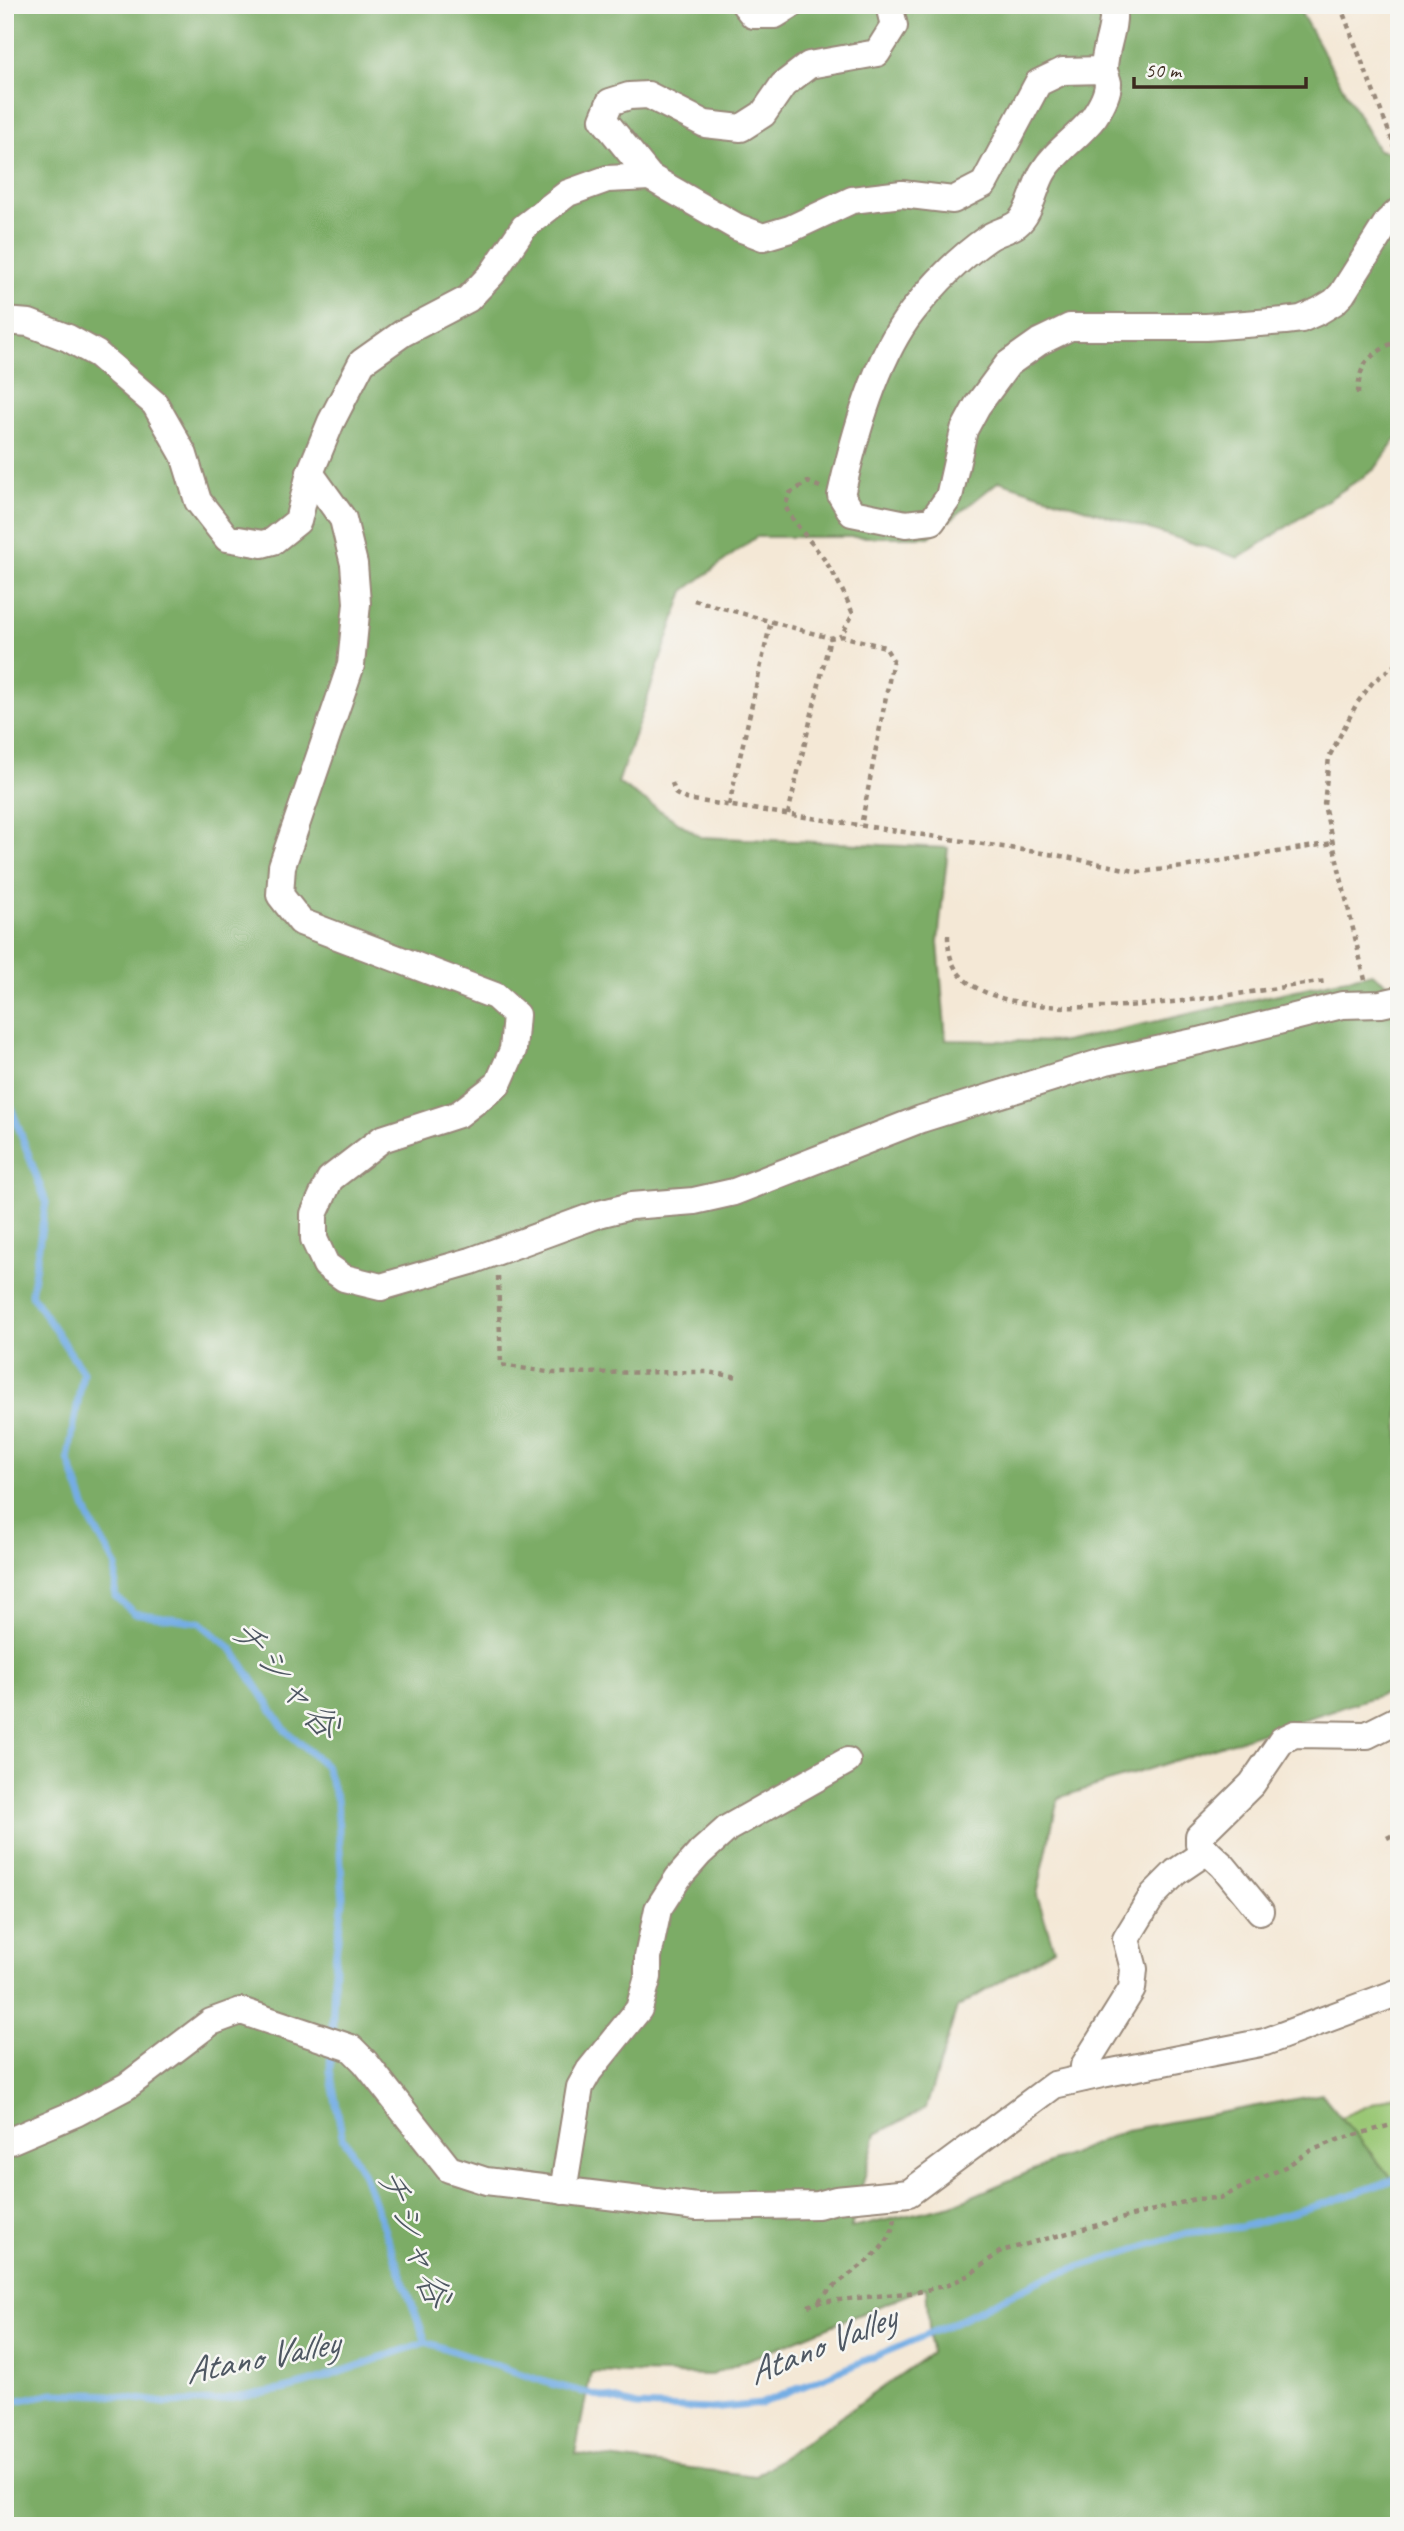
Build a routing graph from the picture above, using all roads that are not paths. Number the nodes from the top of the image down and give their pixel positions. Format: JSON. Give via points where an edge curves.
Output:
{"nodes":[{"id":1,"x":745,"y":5,"type":"edge"},
{"id":2,"x":791,"y":5,"type":"edge"},
{"id":3,"x":889,"y":5,"type":"edge"},
{"id":4,"x":1113,"y":5,"type":"edge"},
{"id":5,"x":1103,"y":70,"type":"junction"},
{"id":6,"x":650,"y":177,"type":"junction"},
{"id":7,"x":1399,"y":211,"type":"edge"},
{"id":8,"x":5,"y":321,"type":"edge"},
{"id":9,"x":310,"y":473,"type":"junction"},
{"id":10,"x":1399,"y":1000,"type":"edge"},
{"id":11,"x":1399,"y":1719,"type":"edge"},
{"id":12,"x":847,"y":1761,"type":"dead end"},
{"id":13,"x":1206,"y":1851,"type":"junction"},
{"id":14,"x":1260,"y":1911,"type":"dead end"},
{"id":15,"x":1399,"y":1992,"type":"edge"},
{"id":16,"x":1083,"y":2078,"type":"junction"},
{"id":17,"x":5,"y":2143,"type":"edge"},
{"id":18,"x":564,"y":2191,"type":"junction"}],
"edges":[{"from":1,"to":2,"type":"street","via":[[753,15],[775,15]]},
{"from":3,"to":6,"type":"street","via":[[894,26],[877,53],[809,65],[783,85],[763,114],[741,128],[705,124],[648,95],[610,102],[603,119]]},
{"from":4,"to":5,"type":"street","via":[[1115,24]]},
{"from":5,"to":6,"type":"street","via":[[1063,71],[1038,83],[984,184],[953,200],[902,194],[852,200],[763,237]]},
{"from":5,"to":7,"type":"street","via":[[1108,82],[1105,97],[1093,119],[1043,172],[1017,224],[991,235],[940,279],[888,350],[850,452],[841,495],[852,513],[906,524],[932,522],[950,497],[964,430],[976,405],[1008,364],[1039,342],[1070,327],[1206,327],[1301,319],[1342,294]]},
{"from":6,"to":9,"type":"street","via":[[607,179],[568,193],[524,227],[492,274],[468,299],[402,333],[362,362]]},
{"from":8,"to":9,"type":"street","via":[[29,323],[97,354],[155,404],[184,455],[198,501],[227,538],[262,544],[273,541],[298,521]]},
{"from":9,"to":10,"type":"street","via":[[343,519],[357,603],[351,665],[282,866],[280,895],[301,922],[495,996],[516,1015],[513,1051],[498,1084],[459,1114],[382,1139],[330,1179],[314,1214],[314,1239],[326,1265],[344,1278],[381,1287],[471,1261],[610,1211],[734,1192],[921,1119],[1106,1061],[1342,1005]]},
{"from":11,"to":13,"type":"street","via":[[1367,1735],[1295,1734],[1282,1741],[1252,1784],[1199,1836]]},
{"from":12,"to":18,"type":"street","via":[[728,1828],[678,1878],[658,1909],[639,2009],[580,2087]]},
{"from":13,"to":14,"type":"street"},
{"from":13,"to":16,"type":"street","via":[[1176,1871],[1153,1895],[1126,1939],[1134,1969],[1132,1989],[1084,2066]]},
{"from":15,"to":16,"type":"street","via":[[1265,2042]]},
{"from":16,"to":18,"type":"street","via":[[1054,2085],[909,2193],[818,2205],[709,2207]]},
{"from":17,"to":18,"type":"street","via":[[127,2086],[211,2022],[241,2011],[351,2049],[449,2169],[486,2181]]}]}
